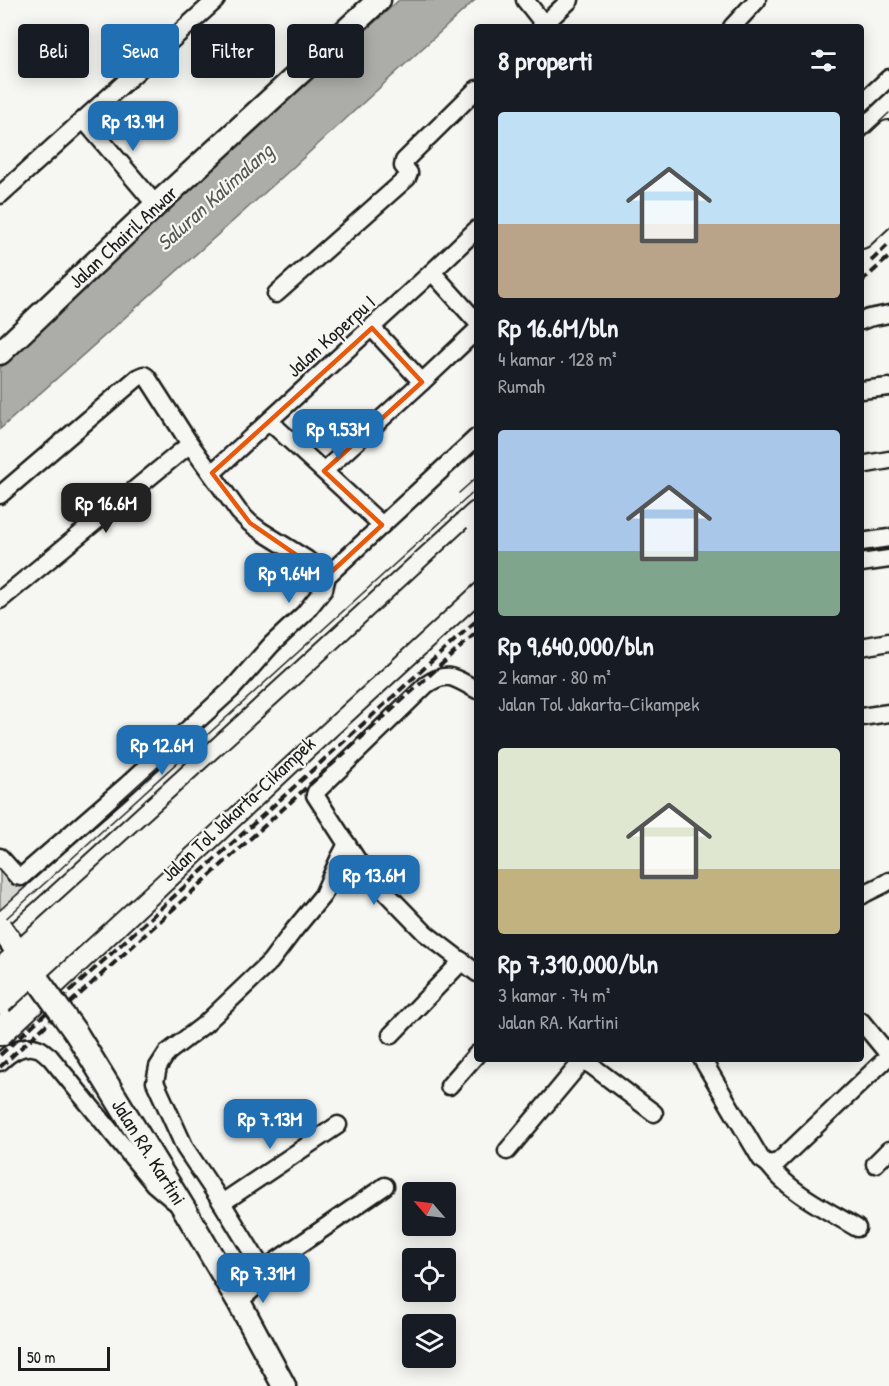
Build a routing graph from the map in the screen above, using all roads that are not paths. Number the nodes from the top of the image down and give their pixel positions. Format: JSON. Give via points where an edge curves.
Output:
{"nodes":[{"id":1,"x":216,"y":0,"type":"edge"},
{"id":2,"x":379,"y":0,"type":"edge"},
{"id":3,"x":525,"y":0,"type":"edge"},
{"id":4,"x":570,"y":0,"type":"edge"},
{"id":5,"x":757,"y":0,"type":"edge"},
{"id":6,"x":541,"y":24,"type":"edge"},
{"id":7,"x":543,"y":24,"type":"edge"},
{"id":8,"x":735,"y":24,"type":"edge"},
{"id":9,"x":889,"y":78,"type":"edge"},
{"id":10,"x":474,"y":92,"type":"edge"},
{"id":11,"x":864,"y":99,"type":"edge"},
{"id":12,"x":84,"y":120,"type":"junction"},
{"id":13,"x":889,"y":134,"type":"edge"},
{"id":14,"x":864,"y":157,"type":"edge"},
{"id":15,"x":889,"y":158,"type":"edge"},
{"id":16,"x":864,"y":181,"type":"edge"},
{"id":17,"x":889,"y":184,"type":"edge"},
{"id":18,"x":0,"y":195,"type":"edge"},
{"id":19,"x":156,"y":205,"type":"junction"},
{"id":20,"x":864,"y":207,"type":"edge"},
{"id":21,"x":889,"y":209,"type":"edge"},
{"id":22,"x":864,"y":232,"type":"edge"},
{"id":23,"x":474,"y":233,"type":"edge"},
{"id":24,"x":432,"y":272,"type":"junction"},
{"id":25,"x":276,"y":294,"type":"dead end"},
{"id":26,"x":889,"y":314,"type":"edge"},
{"id":27,"x":474,"y":319,"type":"edge"},
{"id":28,"x":864,"y":320,"type":"edge"},
{"id":29,"x":372,"y":328,"type":"junction"},
{"id":30,"x":474,"y":333,"type":"edge"},
{"id":31,"x":0,"y":353,"type":"edge"},
{"id":32,"x":422,"y":382,"type":"junction"},
{"id":33,"x":889,"y":387,"type":"edge"},
{"id":34,"x":864,"y":390,"type":"edge"},
{"id":35,"x":269,"y":421,"type":"junction"},
{"id":36,"x":474,"y":440,"type":"edge"},
{"id":37,"x":190,"y":444,"type":"junction"},
{"id":38,"x":889,"y":460,"type":"edge"},
{"id":39,"x":864,"y":464,"type":"edge"},
{"id":40,"x":324,"y":471,"type":"junction"},
{"id":41,"x":212,"y":473,"type":"junction"},
{"id":42,"x":0,"y":495,"type":"edge"},
{"id":43,"x":474,"y":519,"type":"edge"},
{"id":44,"x":382,"y":525,"type":"junction"},
{"id":45,"x":889,"y":538,"type":"edge"},
{"id":46,"x":474,"y":541,"type":"edge"},
{"id":47,"x":864,"y":542,"type":"edge"},
{"id":48,"x":889,"y":559,"type":"edge"},
{"id":49,"x":864,"y":562,"type":"edge"},
{"id":50,"x":474,"y":566,"type":"edge"},
{"id":51,"x":327,"y":576,"type":"junction"},
{"id":52,"x":474,"y":591,"type":"edge"},
{"id":53,"x":0,"y":600,"type":"edge"},
{"id":54,"x":889,"y":642,"type":"edge"},
{"id":55,"x":864,"y":646,"type":"edge"},
{"id":56,"x":474,"y":688,"type":"edge"},
{"id":57,"x":889,"y":713,"type":"edge"},
{"id":58,"x":864,"y":717,"type":"edge"},
{"id":59,"x":347,"y":844,"type":"junction"},
{"id":60,"x":0,"y":857,"type":"edge"},
{"id":61,"x":889,"y":881,"type":"edge"},
{"id":62,"x":864,"y":894,"type":"edge"},
{"id":63,"x":0,"y":927,"type":"edge"},
{"id":64,"x":0,"y":952,"type":"edge"},
{"id":65,"x":462,"y":961,"type":"junction"},
{"id":66,"x":474,"y":971,"type":"edge"},
{"id":67,"x":0,"y":973,"type":"edge"},
{"id":68,"x":0,"y":1001,"type":"edge"},
{"id":69,"x":864,"y":1026,"type":"edge"},
{"id":70,"x":0,"y":1032,"type":"edge"},
{"id":71,"x":391,"y":1035,"type":"dead end"},
{"id":72,"x":889,"y":1055,"type":"edge"},
{"id":73,"x":474,"y":1057,"type":"edge"},
{"id":74,"x":0,"y":1062,"type":"edge"},
{"id":75,"x":581,"y":1062,"type":"edge"},
{"id":76,"x":588,"y":1062,"type":"edge"},
{"id":77,"x":704,"y":1062,"type":"edge"},
{"id":78,"x":449,"y":1086,"type":"dead end"},
{"id":79,"x":654,"y":1113,"type":"dead end"},
{"id":80,"x":338,"y":1125,"type":"dead end"},
{"id":81,"x":889,"y":1150,"type":"edge"},
{"id":82,"x":507,"y":1151,"type":"dead end"},
{"id":83,"x":768,"y":1164,"type":"junction"},
{"id":84,"x":875,"y":1164,"type":"dead end"},
{"id":85,"x":385,"y":1186,"type":"dead end"},
{"id":86,"x":222,"y":1203,"type":"junction"},
{"id":87,"x":186,"y":1212,"type":"junction"},
{"id":88,"x":857,"y":1228,"type":"dead end"},
{"id":89,"x":263,"y":1270,"type":"junction"},
{"id":90,"x":238,"y":1301,"type":"junction"},
{"id":91,"x":284,"y":1386,"type":"edge"}],
"edges":[{"from":1,"to":12,"type":"street"},
{"from":2,"to":19,"type":"main road","name":"Jalan Chairil Anwar"},
{"from":3,"to":6,"type":"street"},
{"from":4,"to":7,"type":"street"},
{"from":5,"to":8,"type":"street"},
{"from":9,"to":11,"type":"street"},
{"from":10,"to":25,"type":"street","via":[[404,161],[407,178]]},
{"from":12,"to":18,"type":"street"},
{"from":12,"to":19,"type":"street"},
{"from":13,"to":14,"type":"highway"},
{"from":15,"to":16,"type":"highway"},
{"from":17,"to":20,"type":"highway"},
{"from":19,"to":31,"type":"main road","name":"Jalan Chairil Anwar"},
{"from":21,"to":22,"type":"highway"},
{"from":23,"to":24,"type":"street","name":"Jalan Koperpu I"},
{"from":24,"to":27,"type":"street"},
{"from":24,"to":29,"type":"street","name":"Jalan Koperpu I"},
{"from":26,"to":28,"type":"street"},
{"from":29,"to":32,"type":"street"},
{"from":29,"to":35,"type":"street","name":"Jalan Koperpu I"},
{"from":30,"to":32,"type":"street"},
{"from":32,"to":40,"type":"street"},
{"from":33,"to":34,"type":"street"},
{"from":35,"to":40,"type":"street"},
{"from":35,"to":41,"type":"street","name":"Jalan Koperpu I"},
{"from":36,"to":44,"type":"street"},
{"from":37,"to":41,"type":"street"},
{"from":37,"to":42,"type":"street","via":[[144,375]]},
{"from":37,"to":53,"type":"street"},
{"from":38,"to":39,"type":"street"},
{"from":40,"to":44,"type":"street"},
{"from":41,"to":51,"type":"street","via":[[250,523]]},
{"from":43,"to":64,"type":"highway"},
{"from":44,"to":51,"type":"street"},
{"from":45,"to":47,"type":"street"},
{"from":46,"to":67,"type":"highway","bridge":true},
{"from":48,"to":49,"type":"street"},
{"from":50,"to":68,"type":"highway","bridge":true},
{"from":51,"to":60,"type":"street","via":[[324,589],[314,602],[232,689],[21,877]]},
{"from":52,"to":70,"type":"highway","name":"Jalan Tol Jakarta–Cikampek"},
{"from":54,"to":55,"type":"street"},
{"from":56,"to":59,"type":"street","via":[[450,676],[437,677],[316,792],[315,798]]},
{"from":57,"to":58,"type":"street"},
{"from":59,"to":65,"type":"street","via":[[363,869],[395,903],[425,933]]},
{"from":59,"to":86,"type":"street","via":[[323,895],[270,962],[205,1024],[167,1053],[158,1067],[155,1082],[185,1148]]},
{"from":61,"to":62,"type":"street"},
{"from":63,"to":87,"type":"main road","name":"Jalan RA. Kartini","bridge":true,"via":[[76,1033]]},
{"from":65,"to":66,"type":"street"},
{"from":65,"to":71,"type":"street"},
{"from":69,"to":72,"type":"street"},
{"from":72,"to":83,"type":"street","via":[[778,1162]]},
{"from":73,"to":78,"type":"street"},
{"from":74,"to":87,"type":"street","via":[[23,1047],[38,1048],[50,1057],[154,1184]]},
{"from":75,"to":82,"type":"street"},
{"from":76,"to":79,"type":"street"},
{"from":77,"to":83,"type":"street","via":[[761,1159]]},
{"from":80,"to":86,"type":"street"},
{"from":81,"to":84,"type":"street"},
{"from":83,"to":88,"type":"street","via":[[795,1190]]},
{"from":85,"to":89,"type":"street"},
{"from":86,"to":89,"type":"street"},
{"from":87,"to":90,"type":"main road","name":"Jalan RA. Kartini"},
{"from":89,"to":90,"type":"street","via":[[262,1279]]},
{"from":90,"to":91,"type":"main road","name":"Jalan RA. Kartini"}]}
